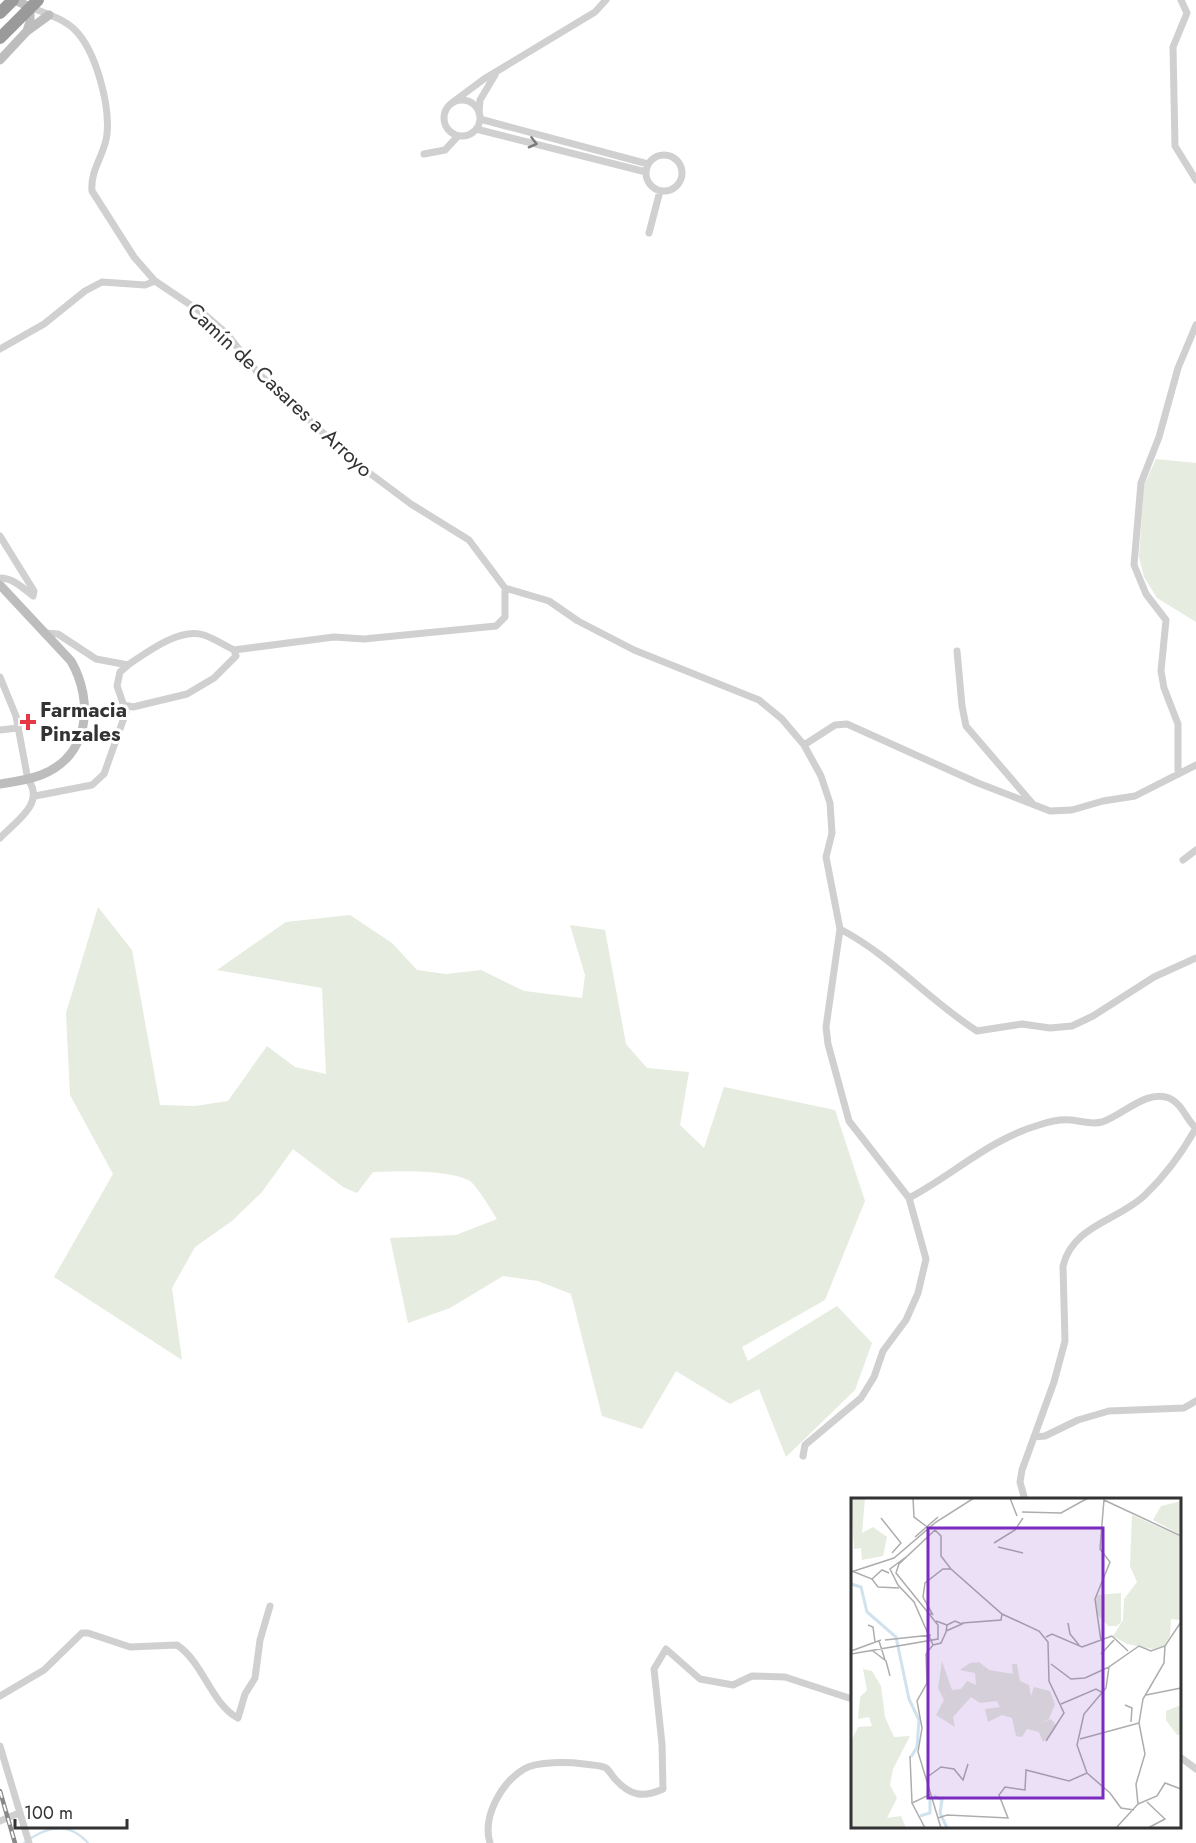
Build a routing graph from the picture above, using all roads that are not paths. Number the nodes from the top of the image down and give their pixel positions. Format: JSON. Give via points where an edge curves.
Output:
{"nodes":[{"id":1,"x":606,"y":0,"type":"edge"},
{"id":2,"x":1181,"y":0,"type":"edge"},
{"id":3,"x":23,"y":2,"type":"edge"},
{"id":4,"x":0,"y":12,"type":"edge"},
{"id":5,"x":49,"y":15,"type":"junction"},
{"id":6,"x":27,"y":31,"type":"junction"},
{"id":7,"x":0,"y":38,"type":"edge"},
{"id":8,"x":0,"y":60,"type":"edge"},
{"id":9,"x":496,"y":73,"type":"junction"},
{"id":10,"x":453,"y":102,"type":"junction"},
{"id":11,"x":479,"y":116,"type":"junction"},
{"id":12,"x":476,"y":129,"type":"junction"},
{"id":13,"x":458,"y":136,"type":"junction"},
{"id":14,"x":424,"y":154,"type":"dead end"},
{"id":15,"x":648,"y":164,"type":"junction"},
{"id":16,"x":646,"y":172,"type":"junction"},
{"id":17,"x":1196,"y":180,"type":"edge"},
{"id":18,"x":660,"y":191,"type":"junction"},
{"id":19,"x":649,"y":233,"type":"dead end"},
{"id":20,"x":155,"y":281,"type":"junction"},
{"id":21,"x":1196,"y":325,"type":"edge"},
{"id":22,"x":0,"y":349,"type":"edge"},
{"id":23,"x":0,"y":536,"type":"edge"},
{"id":24,"x":0,"y":578,"type":"edge"},
{"id":25,"x":0,"y":585,"type":"edge"},
{"id":26,"x":505,"y":588,"type":"junction"},
{"id":27,"x":46,"y":633,"type":"junction"},
{"id":28,"x":234,"y":650,"type":"junction"},
{"id":29,"x":957,"y":651,"type":"dead end"},
{"id":30,"x":128,"y":665,"type":"junction"},
{"id":31,"x":0,"y":677,"type":"edge"},
{"id":32,"x":124,"y":705,"type":"junction"},
{"id":33,"x":18,"y":728,"type":"junction"},
{"id":34,"x":0,"y":730,"type":"edge"},
{"id":35,"x":804,"y":745,"type":"junction"},
{"id":36,"x":1196,"y":765,"type":"edge"},
{"id":37,"x":1178,"y":774,"type":"junction"},
{"id":38,"x":28,"y":780,"type":"junction"},
{"id":39,"x":0,"y":784,"type":"edge"},
{"id":40,"x":35,"y":796,"type":"junction"},
{"id":41,"x":1034,"y":805,"type":"junction"},
{"id":42,"x":0,"y":838,"type":"edge"},
{"id":43,"x":1196,"y":850,"type":"edge"},
{"id":44,"x":1183,"y":860,"type":"dead end"},
{"id":45,"x":840,"y":929,"type":"junction"},
{"id":46,"x":1196,"y":958,"type":"edge"},
{"id":47,"x":1196,"y":1128,"type":"edge"},
{"id":48,"x":909,"y":1198,"type":"junction"},
{"id":49,"x":1196,"y":1401,"type":"edge"},
{"id":50,"x":1034,"y":1437,"type":"junction"},
{"id":51,"x":803,"y":1456,"type":"dead end"},
{"id":52,"x":1024,"y":1498,"type":"edge"},
{"id":53,"x":270,"y":1606,"type":"dead end"},
{"id":54,"x":0,"y":1696,"type":"edge"},
{"id":55,"x":851,"y":1699,"type":"edge"},
{"id":56,"x":0,"y":1746,"type":"edge"},
{"id":57,"x":1181,"y":1758,"type":"edge"},
{"id":58,"x":1196,"y":1769,"type":"edge"},
{"id":59,"x":19,"y":1813,"type":"junction"},
{"id":60,"x":0,"y":1821,"type":"edge"},
{"id":61,"x":29,"y":1843,"type":"edge"},
{"id":62,"x":490,"y":1843,"type":"edge"}],
"edges":[{"from":1,"to":9,"type":"street","via":[[595,12]]},
{"from":2,"to":17,"type":"street","via":[[1187,13],[1173,47],[1175,146]]},
{"from":3,"to":4,"type":"highway"},
{"from":3,"to":5,"type":"street","name":"Camín de Casares a Arroyo"},
{"from":3,"to":6,"type":"main road"},
{"from":3,"to":7,"type":"highway"},
{"from":5,"to":6,"type":"main road"},
{"from":5,"to":20,"type":"street","name":"Camín de Casares a Arroyo","via":[[64,22],[81,38],[93,57],[106,110],[107,134],[91,179],[92,191],[134,257]]},
{"from":6,"to":8,"type":"main road"},
{"from":9,"to":10,"type":"street"},
{"from":9,"to":11,"type":"street","via":[[487,85]]},
{"from":10,"to":11,"type":"street","via":[[471,103]]},
{"from":10,"to":13,"type":"street","via":[[446,109],[444,120],[448,130]]},
{"from":11,"to":12,"type":"street"},
{"from":11,"to":15,"type":"street"},
{"from":12,"to":13,"type":"street","via":[[470,135]]},
{"from":12,"to":16,"type":"street","one_way":true},
{"from":13,"to":14,"type":"street","via":[[446,150]]},
{"from":15,"to":16,"type":"street"},
{"from":15,"to":18,"type":"street","via":[[657,156],[668,155],[681,168],[677,185]]},
{"from":16,"to":18,"type":"street","via":[[650,185]]},
{"from":18,"to":19,"type":"street"},
{"from":20,"to":22,"type":"street","via":[[145,285],[102,282],[44,324]]},
{"from":20,"to":26,"type":"street","name":"Camín de Casares a Arroyo","via":[[227,334],[257,372],[356,463],[469,540]]},
{"from":21,"to":37,"type":"street","via":[[1141,483],[1134,566],[1146,594],[1166,620],[1161,671],[1178,724]]},
{"from":23,"to":24,"type":"street","via":[[34,591],[33,596],[12,581]]},
{"from":25,"to":27,"type":"main road"},
{"from":26,"to":28,"type":"street","via":[[505,617],[496,626],[364,639],[334,637]]},
{"from":26,"to":35,"type":"street","via":[[549,601],[634,650],[759,700]]},
{"from":27,"to":30,"type":"street","via":[[58,634],[96,658]]},
{"from":27,"to":38,"type":"main road","via":[[79,675],[86,717],[70,754],[44,774]]},
{"from":28,"to":30,"type":"street","via":[[202,634],[187,634]]},
{"from":28,"to":32,"type":"street","via":[[236,656],[214,678],[187,694],[133,707]]},
{"from":29,"to":41,"type":"street","via":[[966,726]]},
{"from":30,"to":32,"type":"street","via":[[120,672],[117,686]]},
{"from":31,"to":33,"type":"street","via":[[12,700]]},
{"from":32,"to":40,"type":"street","via":[[126,712],[104,774],[92,785]]},
{"from":33,"to":34,"type":"street"},
{"from":33,"to":38,"type":"street"},
{"from":35,"to":41,"type":"street","via":[[835,725],[847,724]]},
{"from":35,"to":45,"type":"street","via":[[830,803],[832,833],[826,857]]},
{"from":36,"to":37,"type":"street"},
{"from":37,"to":41,"type":"street","via":[[1135,796],[1072,810],[1050,811]]},
{"from":38,"to":39,"type":"main road"},
{"from":38,"to":40,"type":"street"},
{"from":40,"to":42,"type":"street","via":[[27,812]]},
{"from":43,"to":44,"type":"street"},
{"from":45,"to":46,"type":"street","via":[[870,945],[948,1012],[977,1031],[1022,1024],[1072,1026],[1154,977]]},
{"from":45,"to":48,"type":"street","via":[[826,1027],[836,1075],[849,1121]]},
{"from":47,"to":48,"type":"street","via":[[1171,1098],[1149,1098],[1102,1122],[1069,1120],[1015,1134]]},
{"from":47,"to":50,"type":"street","via":[[1168,1171],[1144,1196],[1086,1231],[1066,1256],[1065,1341]]},
{"from":48,"to":51,"type":"street","via":[[926,1259],[918,1293],[906,1320],[883,1351],[861,1398],[805,1445]]},
{"from":49,"to":50,"type":"street","via":[[1184,1408],[1110,1411]]},
{"from":50,"to":52,"type":"street","via":[[1020,1482]]},
{"from":53,"to":54,"type":"street","via":[[255,1678],[238,1718],[177,1645],[130,1647],[88,1633],[82,1634],[44,1670]]},
{"from":55,"to":62,"type":"street","via":[[785,1677],[752,1676],[733,1685],[700,1679],[666,1649],[654,1669],[663,1789],[639,1796],[628,1791],[606,1768],[584,1764],[561,1762],[525,1768],[502,1790],[487,1820]]},
{"from":56,"to":59,"type":"street"},
{"from":57,"to":58,"type":"street"},
{"from":59,"to":60,"type":"street"},
{"from":59,"to":61,"type":"street"}]}
